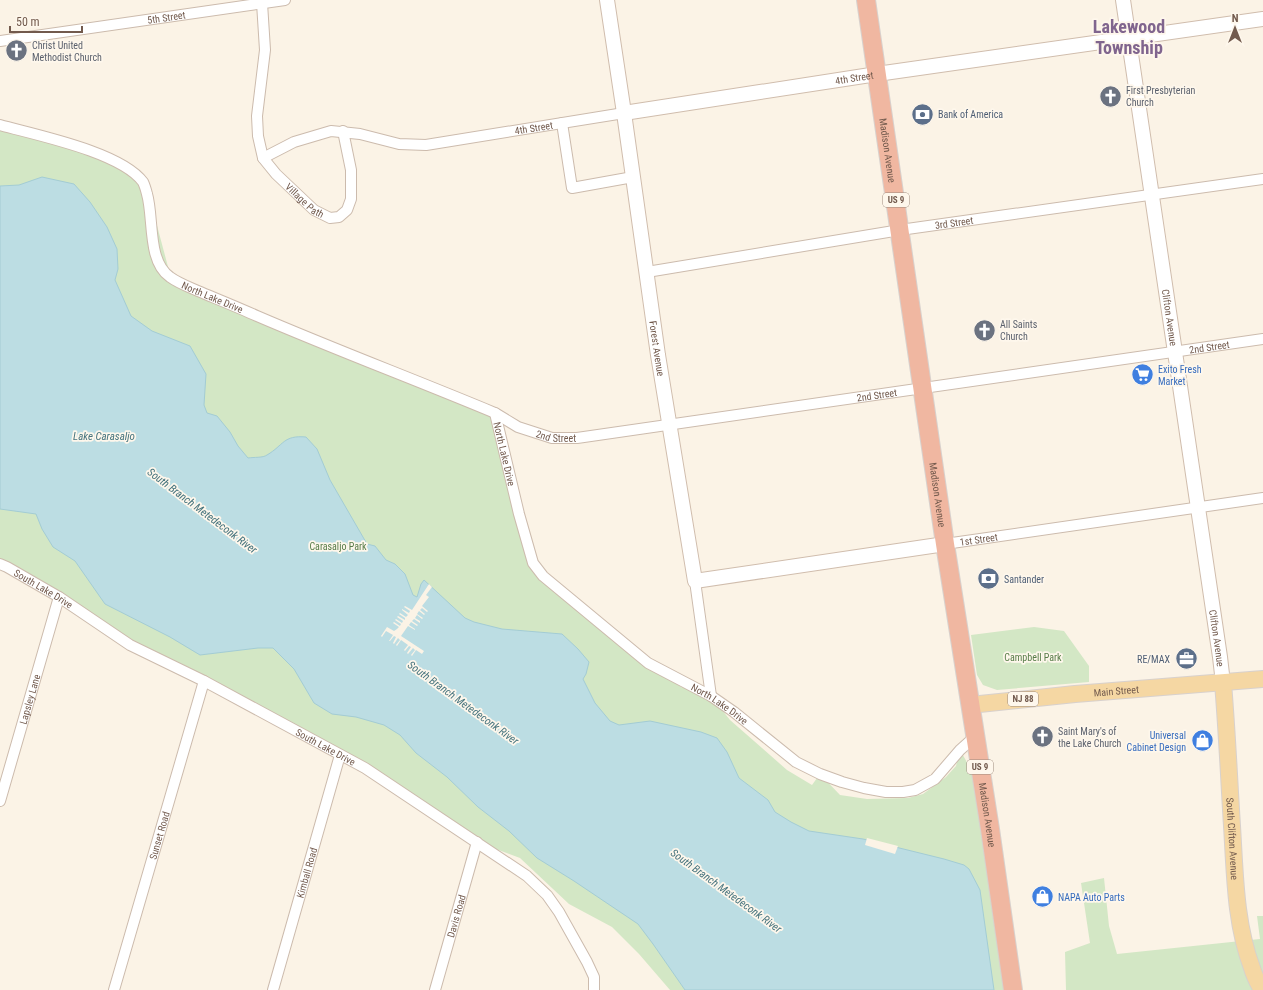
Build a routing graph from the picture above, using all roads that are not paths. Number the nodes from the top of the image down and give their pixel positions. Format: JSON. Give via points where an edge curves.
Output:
{"nodes":[{"id":1,"x":285,"y":0,"type":"edge"},
{"id":2,"x":607,"y":0,"type":"edge"},
{"id":3,"x":866,"y":0,"type":"edge"},
{"id":4,"x":1123,"y":0,"type":"edge"},
{"id":5,"x":262,"y":3,"type":"junction"},
{"id":6,"x":1263,"y":19,"type":"edge"},
{"id":7,"x":1128,"y":37,"type":"junction"},
{"id":8,"x":0,"y":41,"type":"edge"},
{"id":9,"x":877,"y":74,"type":"junction"},
{"id":10,"x":624,"y":113,"type":"junction"},
{"id":11,"x":562,"y":123,"type":"junction"},
{"id":12,"x":0,"y":125,"type":"edge"},
{"id":13,"x":343,"y":131,"type":"junction"},
{"id":14,"x":263,"y":158,"type":"junction"},
{"id":15,"x":634,"y":177,"type":"junction"},
{"id":16,"x":1263,"y":179,"type":"edge"},
{"id":17,"x":1151,"y":195,"type":"junction"},
{"id":18,"x":900,"y":230,"type":"junction"},
{"id":19,"x":647,"y":272,"type":"junction"},
{"id":20,"x":1263,"y":339,"type":"edge"},
{"id":21,"x":1175,"y":352,"type":"junction"},
{"id":22,"x":923,"y":387,"type":"junction"},
{"id":23,"x":495,"y":413,"type":"junction"},
{"id":24,"x":670,"y":424,"type":"junction"},
{"id":25,"x":1263,"y":498,"type":"edge"},
{"id":26,"x":1198,"y":508,"type":"junction"},
{"id":27,"x":945,"y":544,"type":"junction"},
{"id":28,"x":0,"y":564,"type":"edge"},
{"id":29,"x":695,"y":581,"type":"junction"},
{"id":30,"x":59,"y":597,"type":"junction"},
{"id":31,"x":1263,"y":680,"type":"edge"},
{"id":32,"x":204,"y":681,"type":"junction"},
{"id":33,"x":1223,"y":683,"type":"junction"},
{"id":34,"x":711,"y":696,"type":"junction"},
{"id":35,"x":970,"y":705,"type":"junction"},
{"id":36,"x":975,"y":733,"type":"junction"},
{"id":37,"x":340,"y":754,"type":"junction"},
{"id":38,"x":0,"y":801,"type":"edge"},
{"id":39,"x":477,"y":842,"type":"junction"},
{"id":40,"x":114,"y":990,"type":"edge"},
{"id":41,"x":273,"y":990,"type":"edge"},
{"id":42,"x":435,"y":990,"type":"edge"},
{"id":43,"x":594,"y":990,"type":"edge"},
{"id":44,"x":1013,"y":990,"type":"edge"},
{"id":45,"x":1262,"y":990,"type":"edge"}],
"edges":[{"from":1,"to":5,"type":"street","name":"5th Street"},
{"from":2,"to":10,"type":"street","name":"Forest Avenue"},
{"from":3,"to":9,"type":"highway","name":"Madison Avenue","number":"US 9"},
{"from":4,"to":7,"type":"street","name":"Clifton Avenue"},
{"from":5,"to":8,"type":"street","name":"5th Street"},
{"from":5,"to":14,"type":"street","name":"Village Path","via":[[266,50],[258,136]]},
{"from":6,"to":7,"type":"street","name":"4th Street"},
{"from":7,"to":9,"type":"street","name":"4th Street"},
{"from":7,"to":17,"type":"street","name":"Clifton Avenue"},
{"from":9,"to":10,"type":"street","name":"4th Street"},
{"from":9,"to":18,"type":"highway","name":"Madison Avenue","number":"US 9"},
{"from":10,"to":11,"type":"street","name":"4th Street"},
{"from":10,"to":15,"type":"street","name":"Forest Avenue"},
{"from":11,"to":13,"type":"street","name":"4th Street","via":[[426,145],[398,144]]},
{"from":11,"to":15,"type":"street","via":[[572,188]]},
{"from":12,"to":23,"type":"street","name":"North Lake Drive","via":[[76,146],[114,160],[131,170],[144,183],[156,254],[169,277]]},
{"from":13,"to":14,"type":"street","via":[[331,131],[294,142]]},
{"from":13,"to":14,"type":"street","name":"Village Path","via":[[351,170],[351,199],[347,210],[340,217],[330,218],[314,210]]},
{"from":15,"to":19,"type":"street","name":"Forest Avenue"},
{"from":16,"to":17,"type":"street","name":"3rd Street"},
{"from":17,"to":18,"type":"street","name":"3rd Street"},
{"from":17,"to":21,"type":"street","name":"Clifton Avenue"},
{"from":18,"to":19,"type":"street","name":"3rd Street"},
{"from":18,"to":22,"type":"highway","name":"Madison Avenue","number":"US 9"},
{"from":19,"to":24,"type":"street","name":"Forest Avenue"},
{"from":20,"to":21,"type":"street","name":"2nd Street"},
{"from":21,"to":22,"type":"street","name":"2nd Street"},
{"from":21,"to":26,"type":"street","name":"Clifton Avenue"},
{"from":22,"to":24,"type":"street","name":"2nd Street"},
{"from":22,"to":27,"type":"highway","name":"Madison Avenue","number":"US 9"},
{"from":23,"to":24,"type":"street","name":"2nd Street","via":[[518,427],[552,438],[577,438]]},
{"from":23,"to":34,"type":"street","name":"North Lake Drive","via":[[520,520],[533,563],[543,576],[648,664]]},
{"from":24,"to":29,"type":"street","name":"Forest Avenue"},
{"from":25,"to":26,"type":"street","name":"1st Street"},
{"from":26,"to":27,"type":"street","name":"1st Street"},
{"from":26,"to":33,"type":"street","name":"Clifton Avenue"},
{"from":27,"to":29,"type":"street","name":"1st Street"},
{"from":27,"to":35,"type":"highway","name":"Madison Avenue","number":"US 9"},
{"from":28,"to":30,"type":"street","name":"South Lake Drive"},
{"from":29,"to":34,"type":"street","name":"Forest Avenue"},
{"from":30,"to":32,"type":"street","name":"South Lake Drive","via":[[130,645]]},
{"from":30,"to":38,"type":"street","name":"Lapsley Lane"},
{"from":31,"to":33,"type":"main road","name":"Main Street","number":"NJ 88"},
{"from":32,"to":37,"type":"street","name":"South Lake Drive"},
{"from":32,"to":40,"type":"street","name":"Sunset Road"},
{"from":33,"to":35,"type":"main road","name":"Main Street","number":"NJ 88","via":[[1072,694]]},
{"from":33,"to":45,"type":"main road","name":"South Clifton Avenue","via":[[1239,916],[1244,943]]},
{"from":34,"to":36,"type":"street","name":"North Lake Drive","via":[[796,762],[842,782],[886,792],[915,790],[935,779]]},
{"from":35,"to":36,"type":"highway","name":"Madison Avenue","number":"US 9"},
{"from":36,"to":44,"type":"highway","name":"Madison Avenue","number":"US 9"},
{"from":37,"to":39,"type":"street","name":"South Lake Drive"},
{"from":37,"to":41,"type":"street","name":"Kimball Road"},
{"from":39,"to":42,"type":"street","name":"Davis Road"},
{"from":39,"to":43,"type":"street","name":"South Lake Drive","via":[[527,876],[547,895],[587,962],[594,977]]}]}
